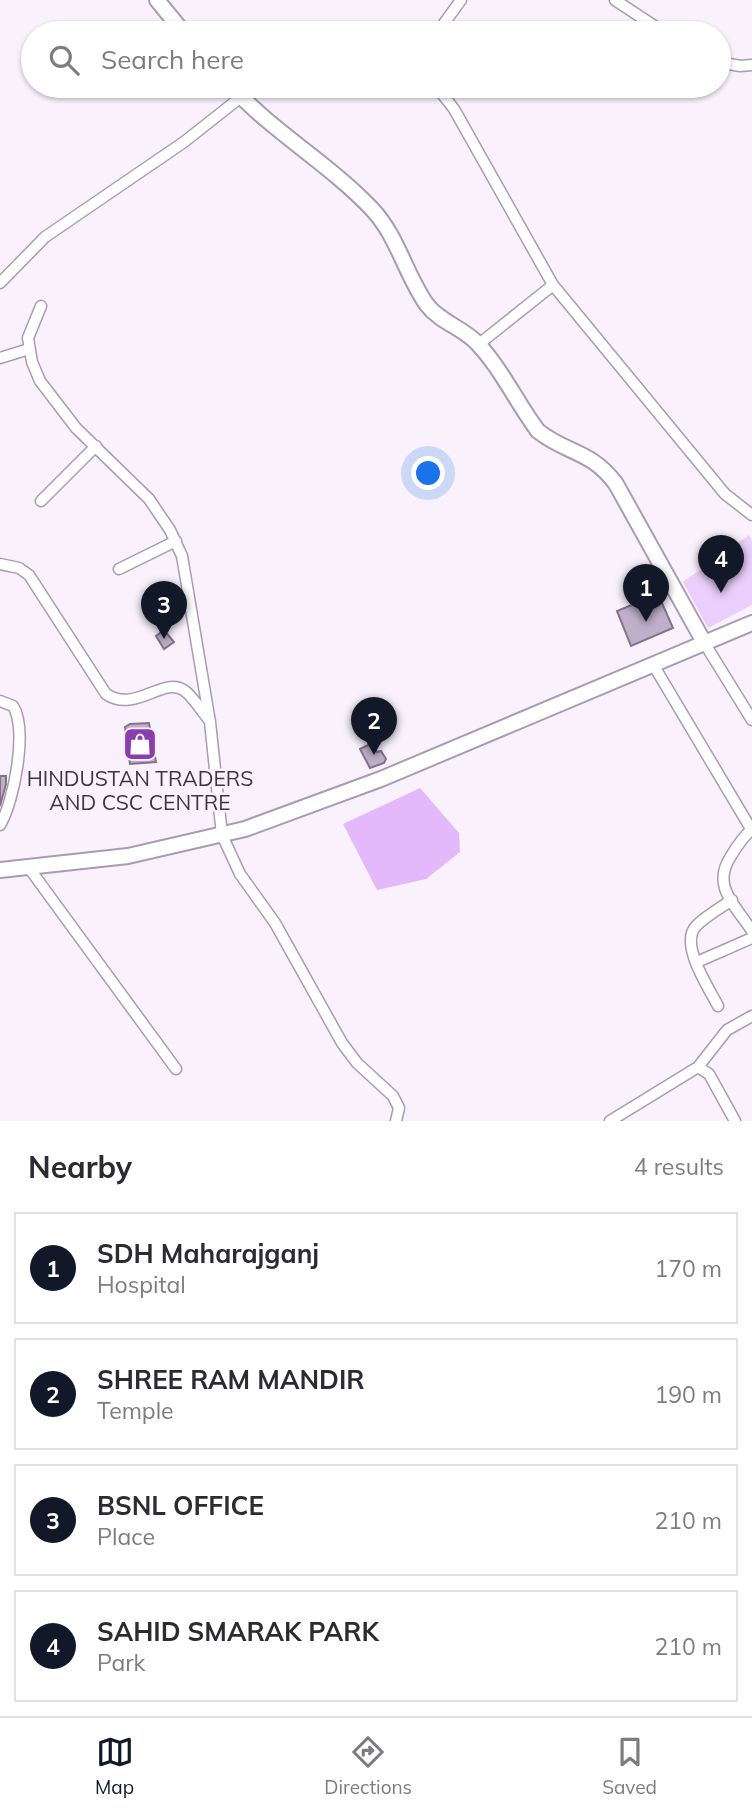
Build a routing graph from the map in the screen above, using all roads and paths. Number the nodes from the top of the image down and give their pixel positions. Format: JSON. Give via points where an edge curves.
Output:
{"nodes":[{"id":1,"x":157,"y":0,"type":"edge"},
{"id":2,"x":461,"y":0,"type":"edge"},
{"id":3,"x":615,"y":0,"type":"edge"},
{"id":4,"x":174,"y":21,"type":"edge"},
{"id":5,"x":446,"y":21,"type":"edge"},
{"id":6,"x":647,"y":21,"type":"edge"},
{"id":7,"x":731,"y":64,"type":"edge"},
{"id":8,"x":752,"y":65,"type":"edge"},
{"id":9,"x":229,"y":98,"type":"edge"},
{"id":10,"x":243,"y":98,"type":"edge"},
{"id":11,"x":445,"y":98,"type":"edge"},
{"id":12,"x":0,"y":283,"type":"edge"},
{"id":13,"x":553,"y":285,"type":"junction"},
{"id":14,"x":41,"y":306,"type":"dead end"},
{"id":15,"x":479,"y":344,"type":"junction"},
{"id":16,"x":29,"y":349,"type":"junction"},
{"id":17,"x":0,"y":358,"type":"edge"},
{"id":18,"x":96,"y":446,"type":"junction"},
{"id":19,"x":41,"y":501,"type":"dead end"},
{"id":20,"x":752,"y":515,"type":"edge"},
{"id":21,"x":176,"y":541,"type":"junction"},
{"id":22,"x":0,"y":552,"type":"edge"},
{"id":23,"x":3,"y":564,"type":"edge"},
{"id":24,"x":119,"y":569,"type":"dead end"},
{"id":25,"x":752,"y":623,"type":"edge"},
{"id":26,"x":705,"y":644,"type":"junction"},
{"id":27,"x":654,"y":666,"type":"junction"},
{"id":28,"x":0,"y":701,"type":"edge"},
{"id":29,"x":752,"y":720,"type":"edge"},
{"id":30,"x":210,"y":722,"type":"junction"},
{"id":31,"x":0,"y":825,"type":"edge"},
{"id":32,"x":752,"y":829,"type":"edge"},
{"id":33,"x":222,"y":835,"type":"junction"},
{"id":34,"x":29,"y":868,"type":"junction"},
{"id":35,"x":0,"y":870,"type":"edge"},
{"id":36,"x":732,"y":900,"type":"junction"},
{"id":37,"x":752,"y":931,"type":"edge"},
{"id":38,"x":752,"y":938,"type":"edge"},
{"id":39,"x":697,"y":962,"type":"junction"},
{"id":40,"x":718,"y":1006,"type":"dead end"},
{"id":41,"x":752,"y":1016,"type":"edge"},
{"id":42,"x":698,"y":1067,"type":"junction"},
{"id":43,"x":176,"y":1069,"type":"dead end"},
{"id":44,"x":396,"y":1121,"type":"edge"},
{"id":45,"x":610,"y":1121,"type":"edge"},
{"id":46,"x":736,"y":1121,"type":"edge"}],
"edges":[{"from":1,"to":4,"type":"street"},
{"from":2,"to":5,"type":"street"},
{"from":3,"to":6,"type":"street"},
{"from":7,"to":8,"type":"street"},
{"from":9,"to":12,"type":"street","via":[[184,142],[45,237]]},
{"from":10,"to":15,"type":"street","via":[[372,209],[393,237],[425,302]]},
{"from":11,"to":13,"type":"street"},
{"from":13,"to":15,"type":"street"},
{"from":13,"to":20,"type":"street","via":[[725,494]]},
{"from":14,"to":16,"type":"street","via":[[30,329]]},
{"from":15,"to":26,"type":"street","via":[[538,431],[600,464],[616,484]]},
{"from":16,"to":17,"type":"street"},
{"from":16,"to":18,"type":"street","via":[[40,381],[62,412]]},
{"from":18,"to":19,"type":"street"},
{"from":18,"to":21,"type":"street","via":[[149,499]]},
{"from":21,"to":24,"type":"street"},
{"from":21,"to":30,"type":"street","via":[[186,569]]},
{"from":22,"to":23,"type":"street"},
{"from":23,"to":30,"type":"street","via":[[29,575],[106,694],[128,701],[178,687]]},
{"from":25,"to":26,"type":"street"},
{"from":26,"to":27,"type":"street"},
{"from":26,"to":29,"type":"street"},
{"from":27,"to":32,"type":"street"},
{"from":27,"to":33,"type":"street","via":[[381,779]]},
{"from":28,"to":31,"type":"street","via":[[13,706],[19,720],[13,794]]},
{"from":30,"to":33,"type":"street"},
{"from":32,"to":36,"type":"street","via":[[722,874]]},
{"from":33,"to":34,"type":"street","via":[[128,856]]},
{"from":33,"to":44,"type":"street","via":[[240,874],[275,923],[342,1043],[393,1096],[399,1108]]},
{"from":34,"to":35,"type":"street"},
{"from":34,"to":43,"type":"street"},
{"from":36,"to":37,"type":"street"},
{"from":36,"to":39,"type":"street","via":[[691,933],[690,947]]},
{"from":38,"to":39,"type":"street"},
{"from":39,"to":40,"type":"street"},
{"from":41,"to":42,"type":"street","via":[[727,1030]]},
{"from":42,"to":45,"type":"street"},
{"from":42,"to":46,"type":"street","via":[[709,1074]]}]}
